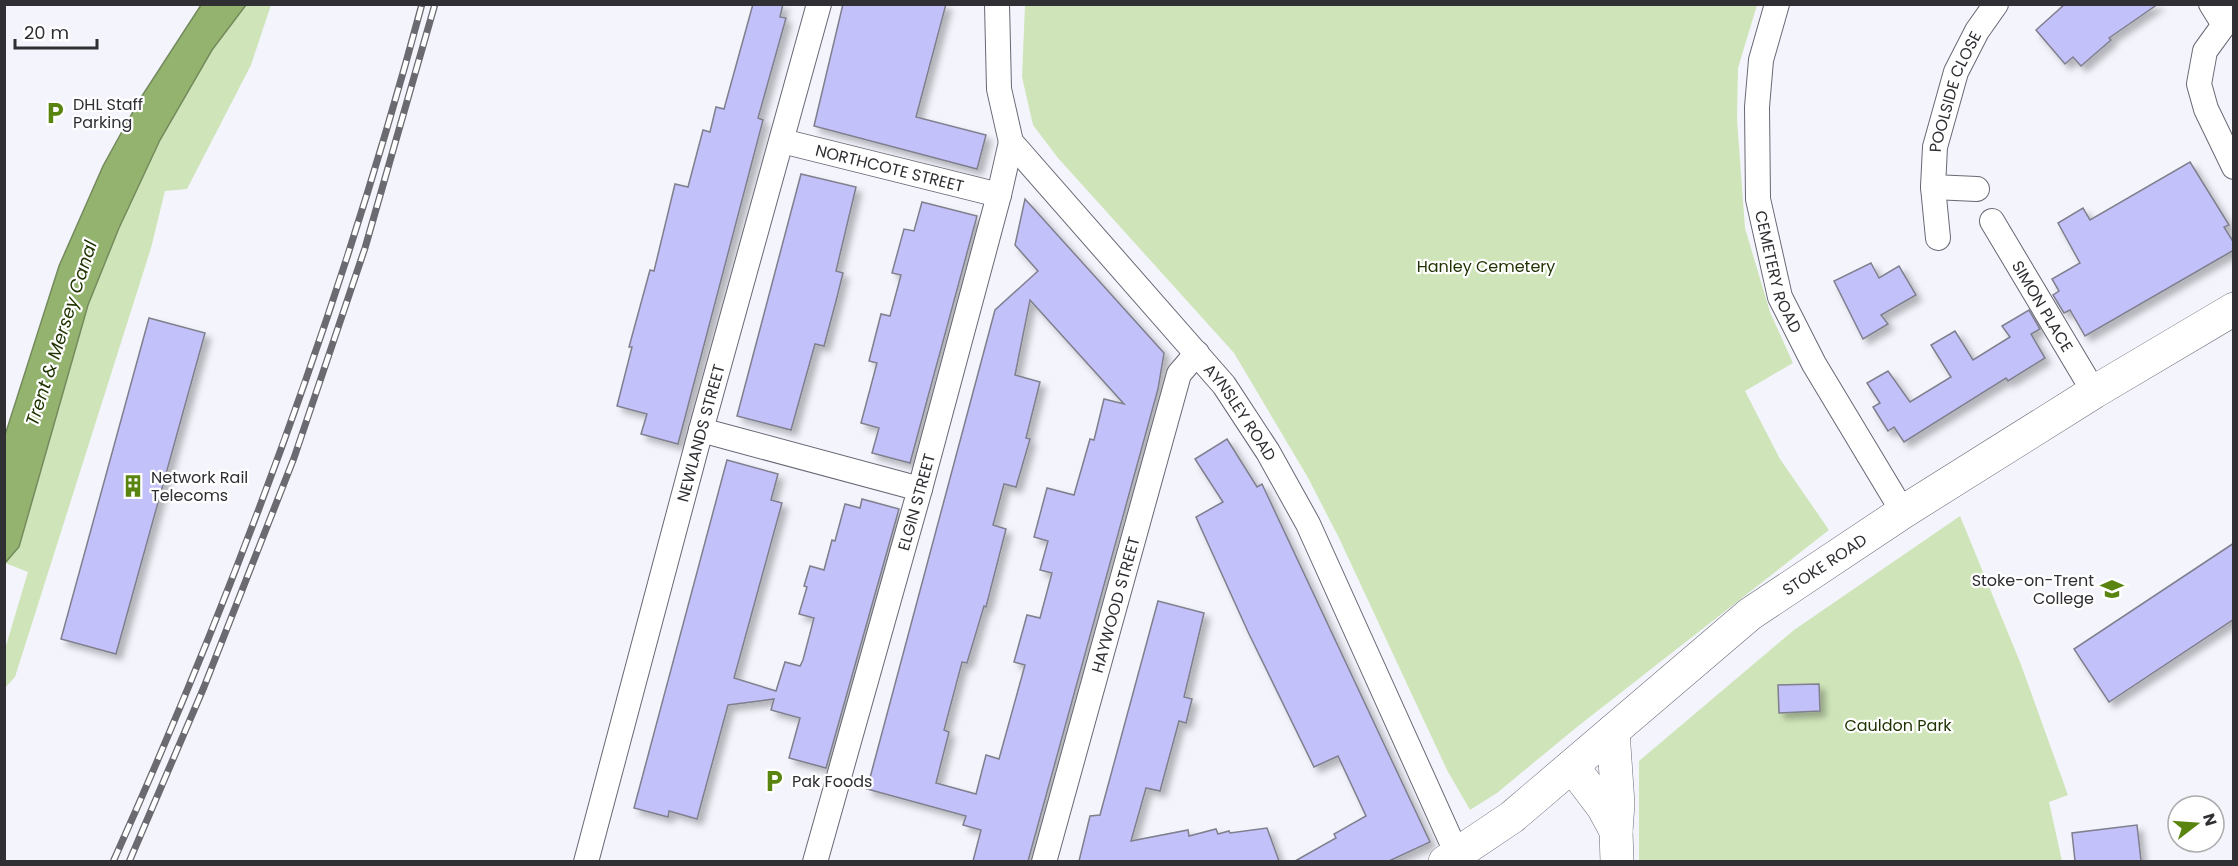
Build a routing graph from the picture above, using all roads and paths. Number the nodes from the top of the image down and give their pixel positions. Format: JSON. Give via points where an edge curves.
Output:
{"nodes":[{"id":1,"x":819,"y":4,"type":"edge"},
{"id":2,"x":997,"y":4,"type":"edge"},
{"id":3,"x":1777,"y":4,"type":"edge"},
{"id":4,"x":1995,"y":4,"type":"edge"},
{"id":5,"x":2211,"y":4,"type":"edge"},
{"id":6,"x":2229,"y":18,"type":"edge"},
{"id":7,"x":782,"y":141,"type":"junction"},
{"id":8,"x":1011,"y":142,"type":"junction"},
{"id":9,"x":2234,"y":167,"type":"edge"},
{"id":10,"x":1933,"y":187,"type":"junction"},
{"id":11,"x":1977,"y":189,"type":"dead end"},
{"id":12,"x":999,"y":195,"type":"junction"},
{"id":13,"x":1992,"y":221,"type":"dead end"},
{"id":14,"x":1938,"y":238,"type":"dead end"},
{"id":15,"x":2234,"y":309,"type":"edge"},
{"id":16,"x":1197,"y":353,"type":"junction"},
{"id":17,"x":2094,"y":392,"type":"junction"},
{"id":18,"x":701,"y":430,"type":"junction"},
{"id":19,"x":920,"y":489,"type":"junction"},
{"id":20,"x":1904,"y":512,"type":"junction"},
{"id":21,"x":1613,"y":731,"type":"junction"},
{"id":22,"x":1572,"y":766,"type":"junction"},
{"id":23,"x":1617,"y":846,"type":"edge"},
{"id":24,"x":1451,"y":858,"type":"edge"},
{"id":25,"x":586,"y":861,"type":"edge"},
{"id":26,"x":815,"y":861,"type":"edge"},
{"id":27,"x":1044,"y":861,"type":"edge"}],
"edges":[{"from":1,"to":7,"type":"street","name":"NEWLANDS STREET"},
{"from":2,"to":8,"type":"street","name":"AYNSLEY ROAD","via":[[999,89]]},
{"from":3,"to":20,"type":"street","name":"CEMETERY ROAD","via":[[1761,60],[1757,107],[1758,199],[1780,297],[1814,364]]},
{"from":4,"to":10,"type":"street","name":"POOLSIDE CLOSE","via":[[1956,72],[1935,147]]},
{"from":5,"to":6,"type":"street"},
{"from":6,"to":9,"type":"street","via":[[2205,51],[2199,84],[2206,109]]},
{"from":7,"to":12,"type":"street","name":"NORTHCOTE STREET"},
{"from":7,"to":18,"type":"street","name":"NEWLANDS STREET"},
{"from":8,"to":12,"type":"street","name":"ELGIN STREET"},
{"from":8,"to":16,"type":"street","name":"AYNSLEY ROAD"},
{"from":10,"to":11,"type":"street"},
{"from":10,"to":14,"type":"street","name":"POOLSIDE CLOSE"},
{"from":12,"to":19,"type":"street","name":"ELGIN STREET"},
{"from":13,"to":17,"type":"street","name":"SIMON PLACE"},
{"from":15,"to":17,"type":"main road","name":"STOKE ROAD"},
{"from":16,"to":24,"type":"street","name":"AYNSLEY ROAD","via":[[1224,385],[1269,452],[1308,524]]},
{"from":16,"to":27,"type":"street","name":"HAYWOOD STREET","via":[[1179,374]]},
{"from":17,"to":20,"type":"main road","name":"STOKE ROAD"},
{"from":18,"to":19,"type":"street"},
{"from":18,"to":25,"type":"street","name":"NEWLANDS STREET"},
{"from":19,"to":26,"type":"street","name":"ELGIN STREET"},
{"from":20,"to":21,"type":"main road","name":"STOKE ROAD","via":[[1750,614]]},
{"from":21,"to":22,"type":"main road","name":"STOKE ROAD"},
{"from":21,"to":23,"type":"main road"},
{"from":22,"to":23,"type":"main road","via":[[1603,807]]},
{"from":22,"to":24,"type":"main road","name":"STOKE ROAD","via":[[1512,817]]}]}
